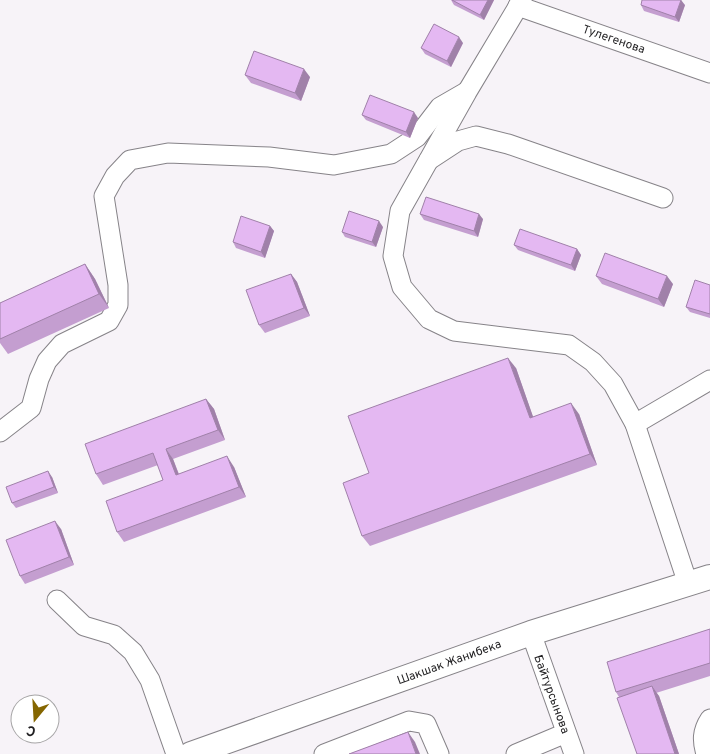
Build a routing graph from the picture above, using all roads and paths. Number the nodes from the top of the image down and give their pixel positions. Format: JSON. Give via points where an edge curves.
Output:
{"nodes":[{"id":1,"x":520,"y":3,"type":"edge"},
{"id":2,"x":710,"y":73,"type":"edge"},
{"id":3,"x":467,"y":92,"type":"junction"},
{"id":4,"x":426,"y":162,"type":"junction"},
{"id":5,"x":663,"y":198,"type":"dead end"},
{"id":6,"x":710,"y":380,"type":"edge"},
{"id":7,"x":636,"y":424,"type":"junction"},
{"id":8,"x":0,"y":432,"type":"edge"},
{"id":9,"x":710,"y":577,"type":"edge"},
{"id":10,"x":688,"y":584,"type":"junction"},
{"id":11,"x":58,"y":600,"type":"dead end"},
{"id":12,"x":531,"y":633,"type":"junction"},
{"id":13,"x":710,"y":719,"type":"edge"},
{"id":14,"x":566,"y":733,"type":"junction"},
{"id":15,"x":205,"y":752,"type":"edge"},
{"id":16,"x":176,"y":754,"type":"edge"},
{"id":17,"x":324,"y":754,"type":"edge"},
{"id":18,"x":439,"y":754,"type":"edge"},
{"id":19,"x":516,"y":754,"type":"edge"},
{"id":20,"x":574,"y":754,"type":"edge"},
{"id":21,"x":706,"y":754,"type":"edge"}],
"edges":[{"from":1,"to":2,"type":"street","name":"Тулегенова"},
{"from":1,"to":3,"type":"street"},
{"from":3,"to":4,"type":"street"},
{"from":3,"to":8,"type":"street","via":[[440,107],[417,137],[391,154],[344,164],[168,153],[130,160],[115,176],[104,196],[118,285],[118,305],[109,321],[62,344],[47,361],[31,408]]},
{"from":4,"to":5,"type":"street","via":[[458,142],[476,136]]},
{"from":4,"to":7,"type":"street","via":[[400,210],[393,256],[402,287],[429,319],[454,331],[569,345],[593,362],[613,384]]},
{"from":6,"to":7,"type":"street"},
{"from":7,"to":10,"type":"street"},
{"from":9,"to":10,"type":"main road","name":"Шакшак Жанибека"},
{"from":10,"to":12,"type":"main road","name":"Шакшак Жанибека"},
{"from":11,"to":16,"type":"street","via":[[84,626],[114,635],[133,652],[150,680]]},
{"from":12,"to":14,"type":"street","name":"Байтурсынова"},
{"from":12,"to":15,"type":"main road","name":"Шакшак Жанибека"},
{"from":13,"to":21,"type":"street","via":[[702,736]]},
{"from":14,"to":19,"type":"street"},
{"from":14,"to":20,"type":"street","name":"Байтурсынова"},
{"from":17,"to":18,"type":"street","via":[[409,722],[426,724]]}]}
